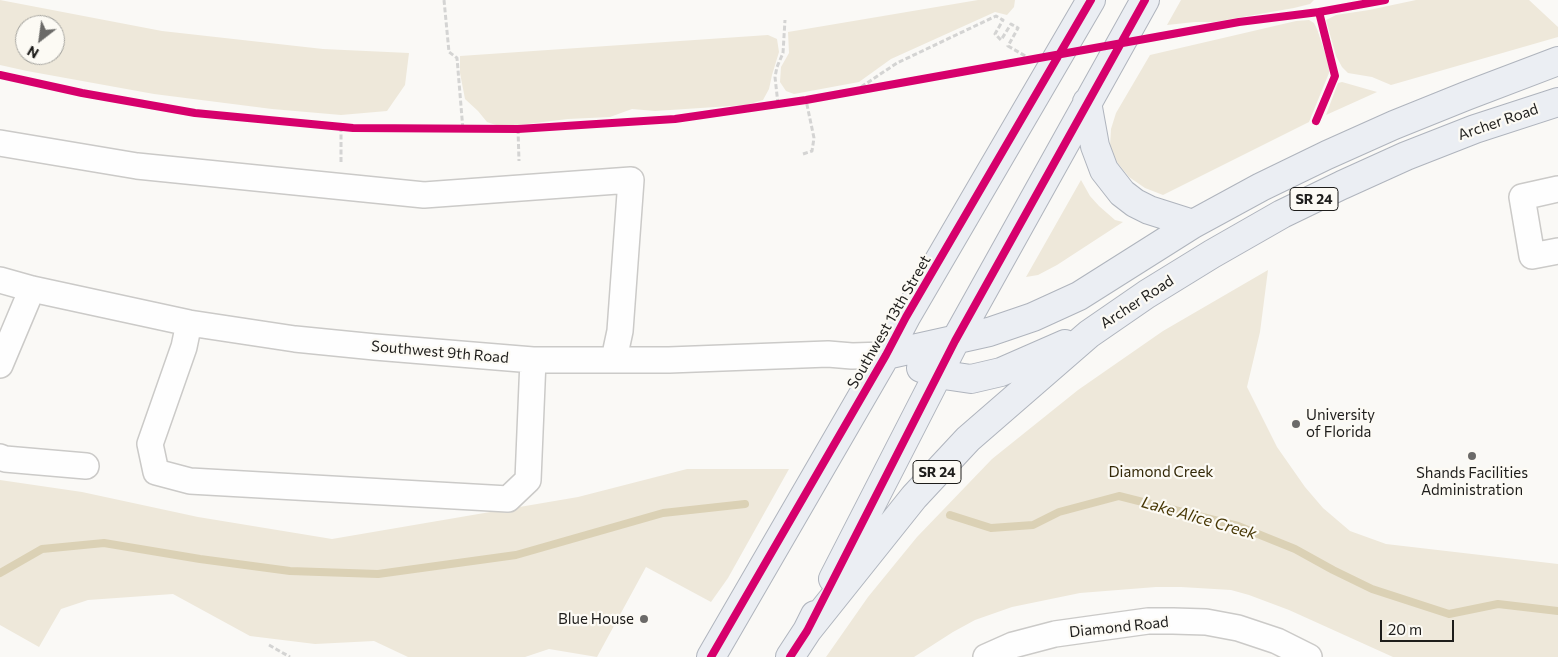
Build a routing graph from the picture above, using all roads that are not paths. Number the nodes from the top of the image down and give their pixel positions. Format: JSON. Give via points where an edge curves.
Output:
{"nodes":[{"id":1,"x":1091,"y":0,"type":"edge"},
{"id":2,"x":1145,"y":0,"type":"edge"},
{"id":3,"x":1558,"y":61,"type":"edge"},
{"id":4,"x":1466,"y":96,"type":"junction"},
{"id":5,"x":1087,"y":102,"type":"junction"},
{"id":6,"x":1558,"y":102,"type":"edge"},
{"id":7,"x":1476,"y":129,"type":"junction"},
{"id":8,"x":0,"y":143,"type":"edge"},
{"id":9,"x":1558,"y":189,"type":"edge"},
{"id":10,"x":1193,"y":224,"type":"junction"},
{"id":11,"x":1558,"y":251,"type":"edge"},
{"id":12,"x":0,"y":280,"type":"edge"},
{"id":13,"x":32,"y":289,"type":"junction"},
{"id":14,"x":189,"y":322,"type":"junction"},
{"id":15,"x":1089,"y":334,"type":"junction"},
{"id":16,"x":955,"y":341,"type":"junction"},
{"id":17,"x":886,"y":355,"type":"junction"},
{"id":18,"x":614,"y":359,"type":"junction"},
{"id":19,"x":533,"y":360,"type":"junction"},
{"id":20,"x":0,"y":365,"type":"edge"},
{"id":21,"x":938,"y":374,"type":"junction"},
{"id":22,"x":0,"y":458,"type":"edge"},
{"id":23,"x":86,"y":466,"type":"dead end"},
{"id":24,"x":807,"y":631,"type":"junction"},
{"id":25,"x":711,"y":657,"type":"edge"},
{"id":26,"x":790,"y":657,"type":"edge"},
{"id":27,"x":986,"y":657,"type":"edge"},
{"id":28,"x":1309,"y":657,"type":"edge"}],
"edges":[{"from":1,"to":17,"type":"main road","name":"Southwest 13th Street"},
{"from":2,"to":5,"type":"main road"},
{"from":3,"to":4,"type":"main road","number":"SR 24"},
{"from":4,"to":7,"type":"main road"},
{"from":4,"to":10,"type":"main road","number":"SR 24","via":[[1327,154]]},
{"from":5,"to":10,"type":"main road","via":[[1094,146],[1104,170],[1122,193],[1149,210]]},
{"from":5,"to":16,"type":"main road"},
{"from":6,"to":7,"type":"main road","name":"Archer Road","number":"SR 24"},
{"from":7,"to":15,"type":"main road","name":"Archer Road","number":"SR 24","via":[[1398,160],[1282,214],[1147,294]]},
{"from":8,"to":18,"type":"street","via":[[137,166],[424,195],[631,180],[620,331]]},
{"from":9,"to":11,"type":"street","via":[[1522,197],[1532,256]]},
{"from":10,"to":16,"type":"main road","number":"SR 24","via":[[1079,296],[1033,317]]},
{"from":12,"to":13,"type":"street","name":"Southwest 9th Road"},
{"from":13,"to":14,"type":"street","name":"Southwest 9th Road"},
{"from":13,"to":20,"type":"street"},
{"from":14,"to":19,"type":"street","name":"Southwest 9th Road","via":[[296,339]]},
{"from":14,"to":19,"type":"street","via":[[184,346],[150,444],[156,472],[190,482],[508,499],[528,480]]},
{"from":15,"to":21,"type":"main road","via":[[1001,372],[971,379]]},
{"from":15,"to":24,"type":"main road","name":"Archer Road","number":"SR 24","via":[[968,439],[914,498]]},
{"from":16,"to":17,"type":"main road","number":"SR 24"},
{"from":16,"to":21,"type":"main road"},
{"from":17,"to":18,"type":"street","name":"Southwest 9th Road"},
{"from":17,"to":21,"type":"main road"},
{"from":17,"to":25,"type":"main road","name":"Southwest 13th Street"},
{"from":18,"to":19,"type":"street","name":"Southwest 9th Road"},
{"from":21,"to":24,"type":"main road"},
{"from":22,"to":23,"type":"street"},
{"from":24,"to":26,"type":"main road"},
{"from":27,"to":28,"type":"street","name":"Diamond Road","via":[[1013,645],[1055,634],[1148,621],[1206,622],[1238,628]]}]}
